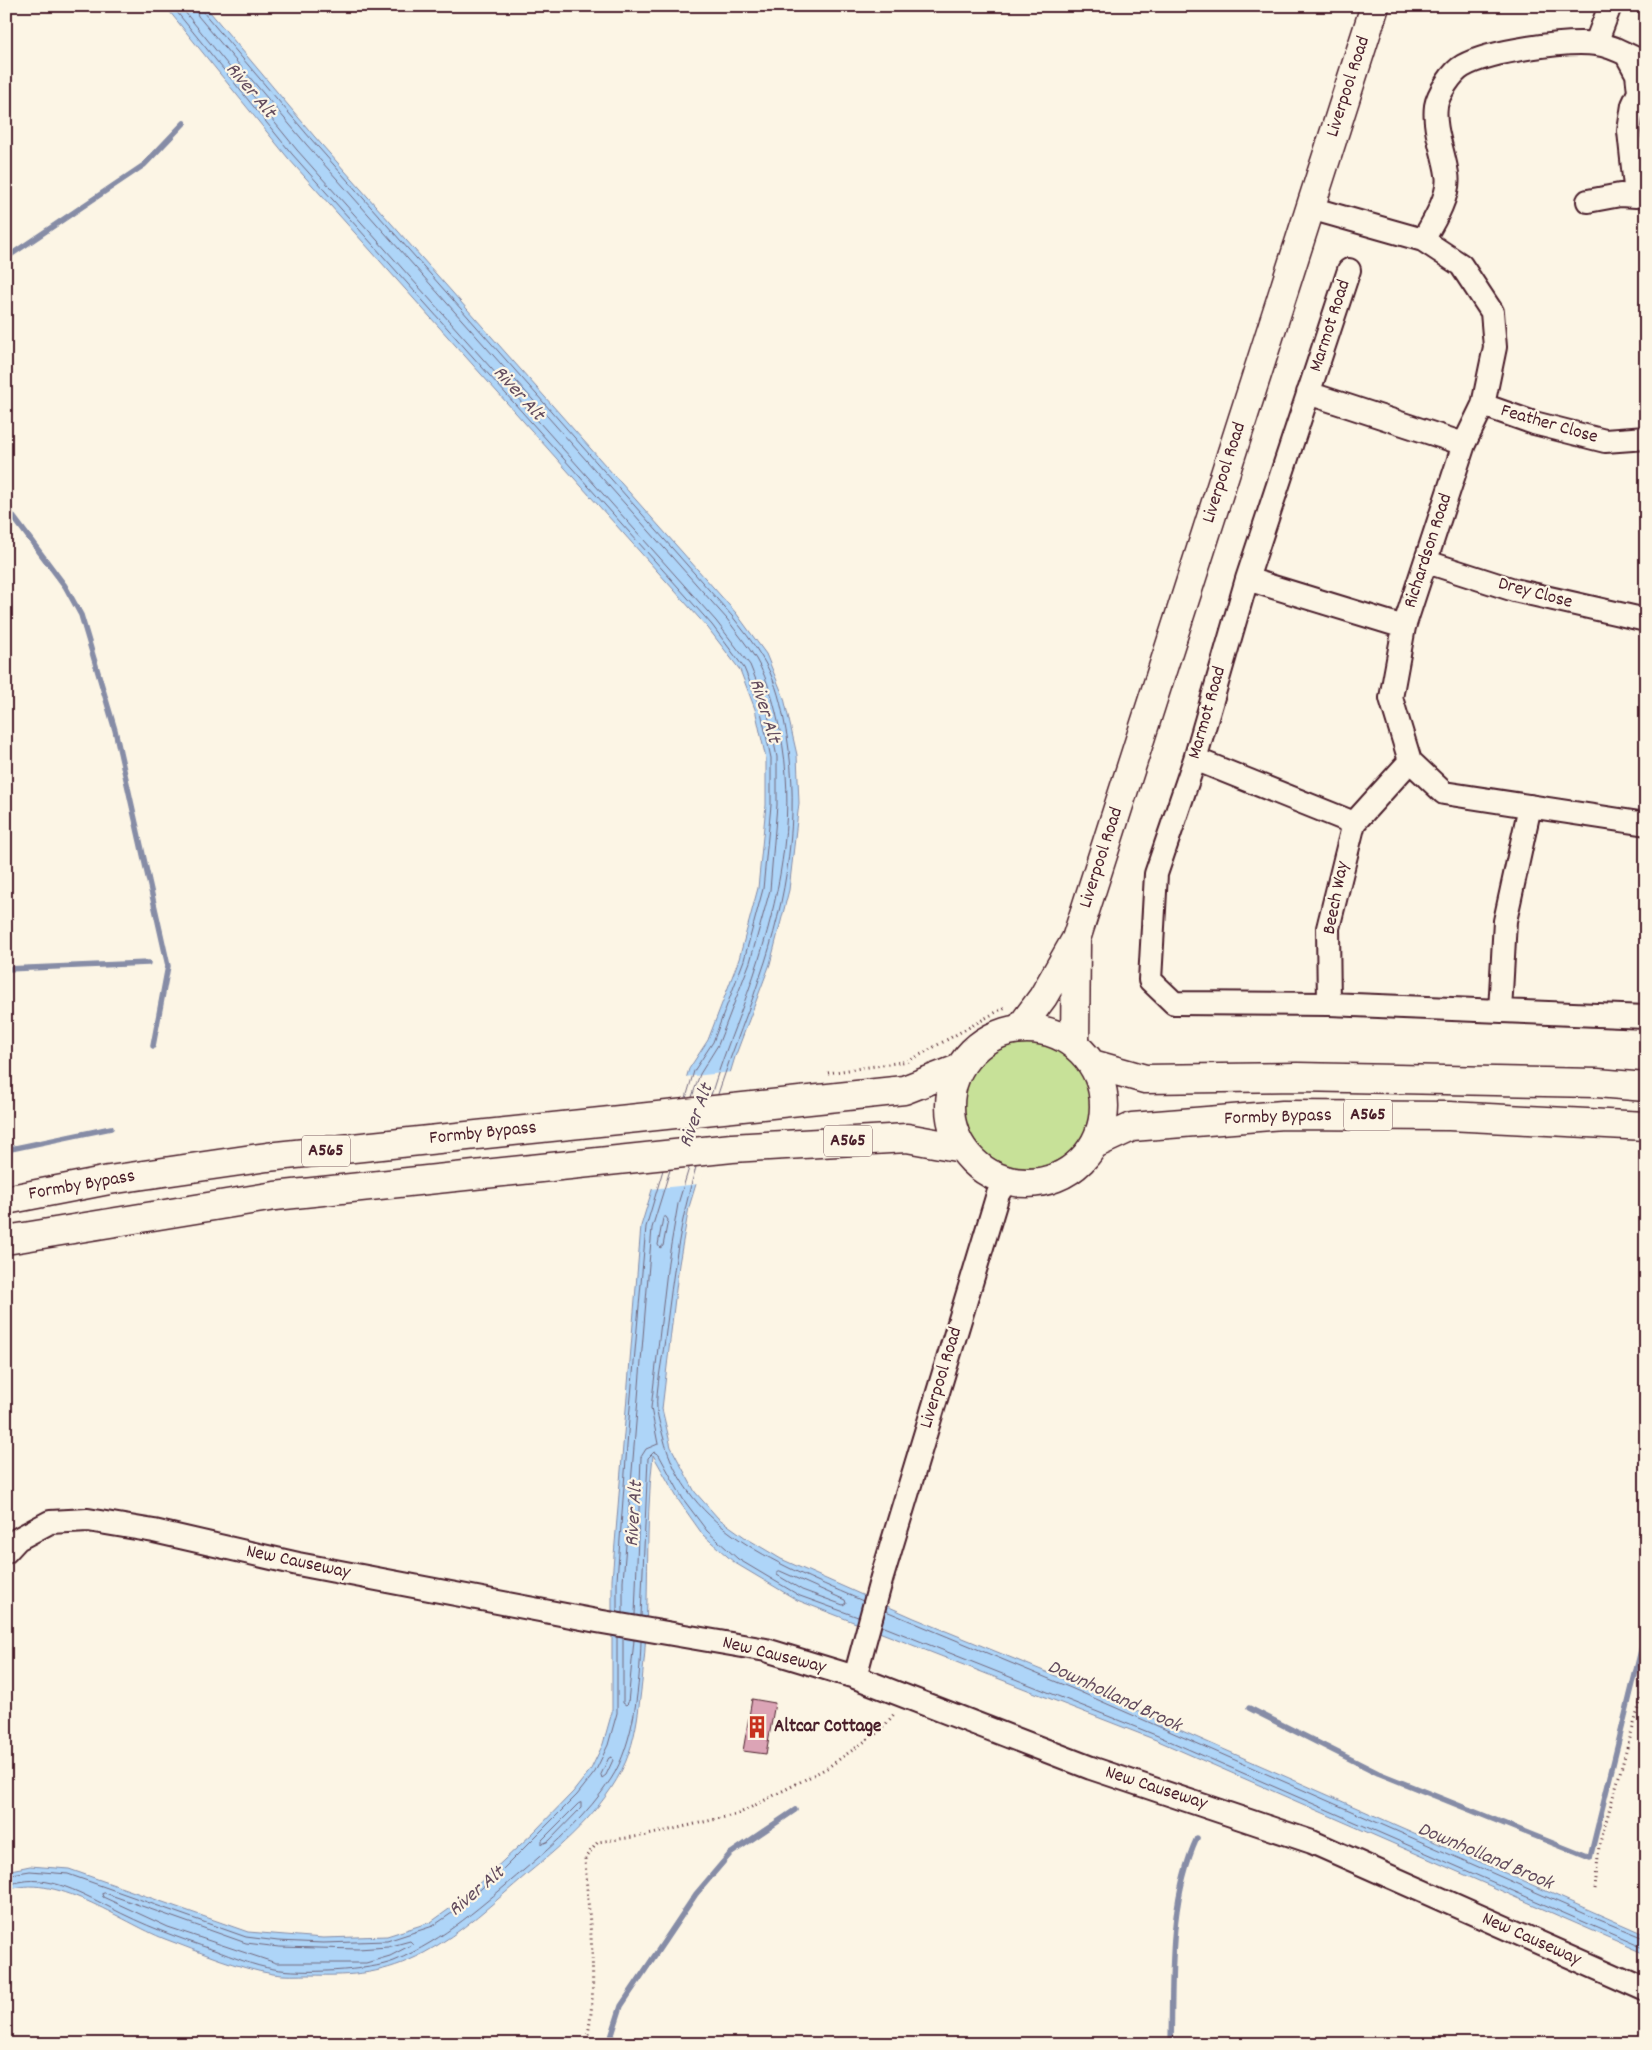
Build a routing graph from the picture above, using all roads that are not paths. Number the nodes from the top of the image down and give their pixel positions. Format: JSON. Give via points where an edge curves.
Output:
{"nodes":[{"id":1,"x":1375,"y":6,"type":"edge"},
{"id":2,"x":1610,"y":6,"type":"edge"},
{"id":3,"x":1596,"y":43,"type":"junction"},
{"id":4,"x":1636,"y":58,"type":"edge"},
{"id":5,"x":1641,"y":196,"type":"edge"},
{"id":6,"x":1588,"y":202,"type":"dead end"},
{"id":7,"x":1310,"y":208,"type":"junction"},
{"id":8,"x":1423,"y":240,"type":"junction"},
{"id":9,"x":1349,"y":270,"type":"dead end"},
{"id":10,"x":1308,"y":393,"type":"junction"},
{"id":11,"x":1483,"y":405,"type":"junction"},
{"id":12,"x":1646,"y":438,"type":"edge"},
{"id":13,"x":1464,"y":444,"type":"junction"},
{"id":14,"x":1427,"y":562,"type":"junction"},
{"id":15,"x":1248,"y":579,"type":"junction"},
{"id":16,"x":1646,"y":620,"type":"edge"},
{"id":17,"x":1404,"y":627,"type":"junction"},
{"id":18,"x":1195,"y":759,"type":"junction"},
{"id":19,"x":1410,"y":761,"type":"junction"},
{"id":20,"x":1530,"y":806,"type":"junction"},
{"id":21,"x":1354,"y":823,"type":"junction"},
{"id":22,"x":1646,"y":824,"type":"edge"},
{"id":23,"x":1076,"y":939,"type":"junction"},
{"id":24,"x":1329,"y":1004,"type":"junction"},
{"id":25,"x":1500,"y":1011,"type":"junction"},
{"id":26,"x":1014,"y":1017,"type":"junction"},
{"id":27,"x":1646,"y":1017,"type":"edge"},
{"id":28,"x":1084,"y":1054,"type":"junction"},
{"id":29,"x":958,"y":1069,"type":"junction"},
{"id":30,"x":1646,"y":1086,"type":"edge"},
{"id":31,"x":1646,"y":1126,"type":"edge"},
{"id":32,"x":1094,"y":1144,"type":"junction"},
{"id":33,"x":962,"y":1148,"type":"junction"},
{"id":34,"x":1006,"y":1181,"type":"junction"},
{"id":35,"x":6,"y":1200,"type":"edge"},
{"id":36,"x":6,"y":1240,"type":"edge"},
{"id":37,"x":6,"y":1552,"type":"edge"},
{"id":38,"x":855,"y":1677,"type":"junction"},
{"id":39,"x":1646,"y":1990,"type":"edge"}],
"edges":[{"from":1,"to":7,"type":"main road","name":"Liverpool Road"},
{"from":2,"to":3,"type":"street"},
{"from":3,"to":4,"type":"street","via":[[1614,47]]},
{"from":3,"to":8,"type":"street","via":[[1502,53],[1462,66],[1444,87],[1436,106],[1448,176],[1441,208]]},
{"from":4,"to":5,"type":"street","via":[[1639,92],[1633,105],[1629,131]]},
{"from":5,"to":6,"type":"street","via":[[1620,195]]},
{"from":7,"to":8,"type":"street","name":"Richardson Road"},
{"from":7,"to":23,"type":"main road","name":"Liverpool Road"},
{"from":8,"to":11,"type":"street","name":"Richardson Road","via":[[1461,265],[1492,312],[1496,348]]},
{"from":9,"to":10,"type":"street","name":"Marmot Road"},
{"from":10,"to":13,"type":"street"},
{"from":10,"to":15,"type":"street","name":"Marmot Road"},
{"from":11,"to":12,"type":"street","name":"Feather Close","via":[[1534,423],[1605,441]]},
{"from":11,"to":13,"type":"street","name":"Richardson Road"},
{"from":13,"to":14,"type":"street","name":"Richardson Road"},
{"from":14,"to":16,"type":"street","name":"Drey Close","via":[[1514,590]]},
{"from":14,"to":17,"type":"street","name":"Richardson Road"},
{"from":15,"to":17,"type":"street"},
{"from":15,"to":18,"type":"street","name":"Marmot Road"},
{"from":17,"to":19,"type":"street","name":"Richardson Road","via":[[1391,698]]},
{"from":18,"to":21,"type":"street"},
{"from":18,"to":24,"type":"street","name":"Marmot Road","via":[[1156,874],[1150,980],[1174,1003]]},
{"from":19,"to":20,"type":"street","name":"Richardson Road","via":[[1444,793]]},
{"from":19,"to":21,"type":"street","name":"Beech Way"},
{"from":20,"to":22,"type":"street","name":"Richardson Road"},
{"from":20,"to":25,"type":"street","via":[[1505,921]]},
{"from":21,"to":24,"type":"street","name":"Beech Way","via":[[1328,928]]},
{"from":23,"to":26,"type":"main road","name":"Liverpool Road","via":[[1042,997]]},
{"from":23,"to":28,"type":"main road","name":"Liverpool Road"},
{"from":24,"to":25,"type":"street","name":"Marmot Road"},
{"from":25,"to":27,"type":"street","name":"Marmot Road"},
{"from":26,"to":28,"type":"main road","number":"A565","via":[[1058,1035]]},
{"from":26,"to":29,"type":"main road","number":"A565","via":[[974,1049]]},
{"from":28,"to":30,"type":"main road","name":"Formby Bypass","number":"A565","via":[[1145,1079],[1297,1077]]},
{"from":28,"to":32,"type":"main road","number":"A565","via":[[1101,1083],[1105,1104]]},
{"from":29,"to":33,"type":"main road","number":"A565","via":[[951,1089],[950,1109],[953,1129]]},
{"from":29,"to":35,"type":"main road","name":"Formby Bypass","number":"A565","via":[[904,1090],[266,1157],[109,1180]]},
{"from":31,"to":32,"type":"main road","name":"Formby Bypass","number":"A565","via":[[1449,1116],[1283,1115],[1132,1127]]},
{"from":32,"to":34,"type":"main road","number":"A565","via":[[1084,1158],[1057,1178],[1023,1184]]},
{"from":33,"to":34,"type":"main road","number":"A565","via":[[974,1163]]},
{"from":33,"to":36,"type":"main road","number":"A565","via":[[907,1138],[732,1148],[275,1196]]},
{"from":34,"to":38,"type":"street","name":"Liverpool Road","via":[[998,1194]]},
{"from":37,"to":38,"type":"street","name":"New Causeway","via":[[18,1539],[50,1522],[88,1520],[154,1531],[298,1564],[766,1650]]},
{"from":38,"to":39,"type":"street","name":"New Causeway","via":[[1090,1768],[1312,1842]]}]}
